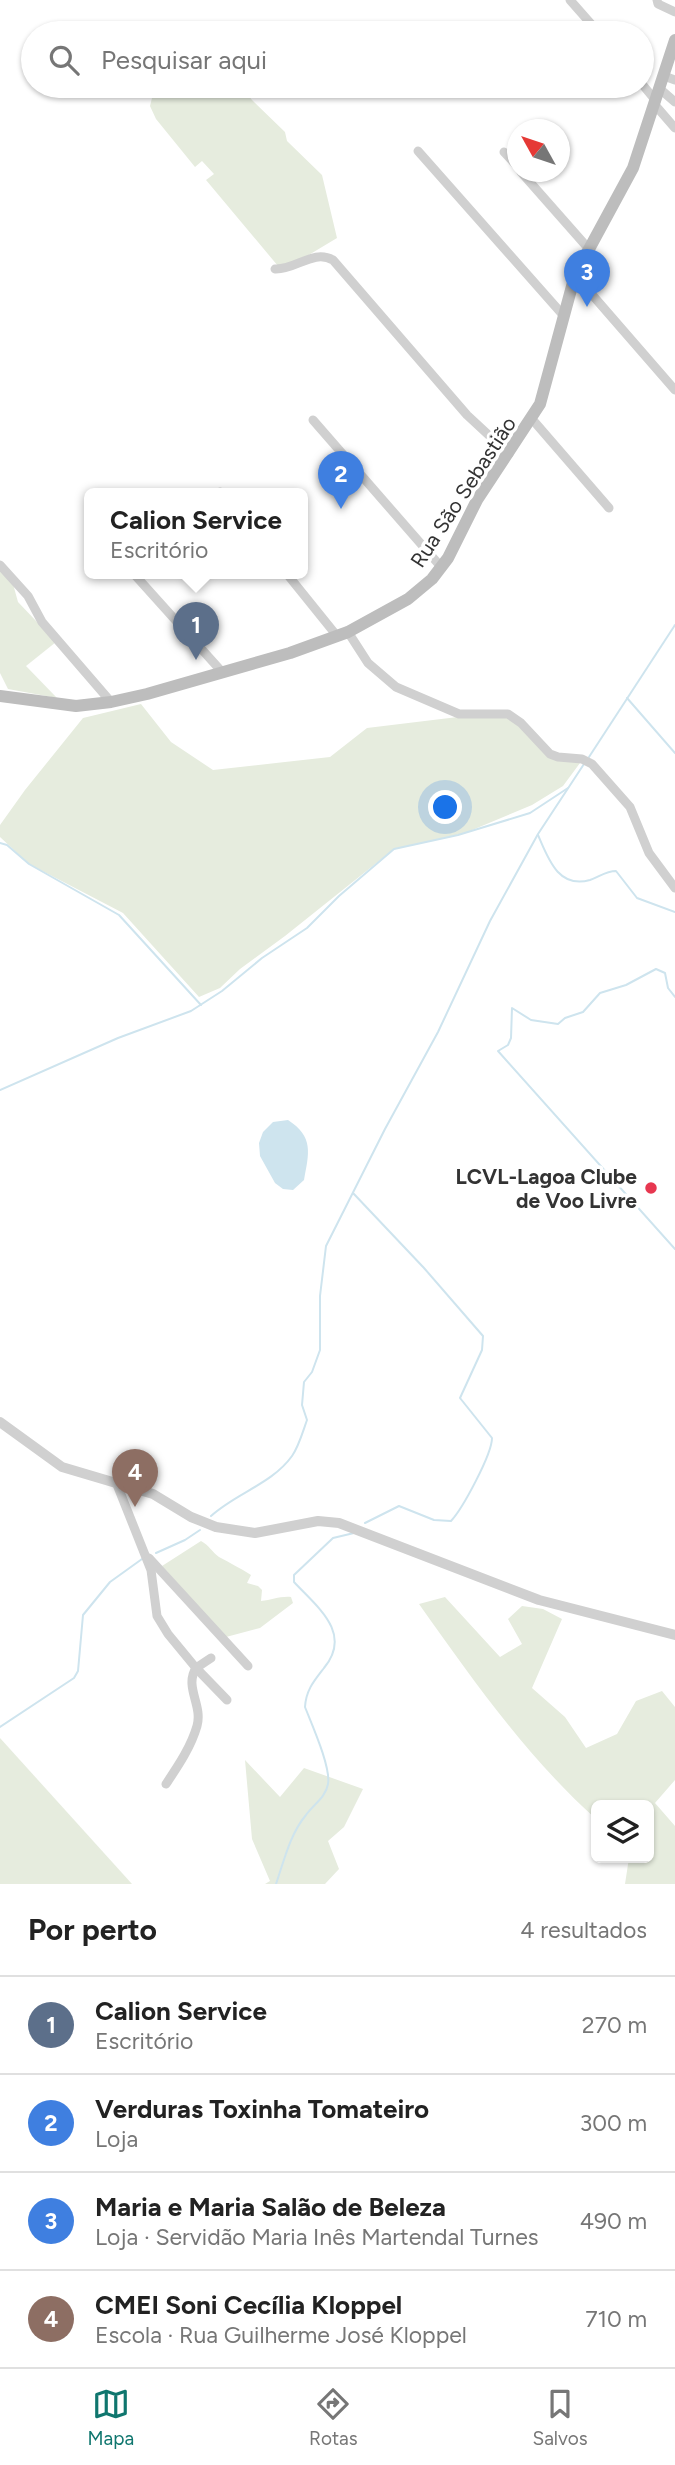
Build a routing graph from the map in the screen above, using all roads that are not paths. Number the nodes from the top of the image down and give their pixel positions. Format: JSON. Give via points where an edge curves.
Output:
{"nodes":[{"id":1,"x":570,"y":0,"type":"edge"},
{"id":2,"x":657,"y":0,"type":"edge"},
{"id":3,"x":675,"y":12,"type":"edge"},
{"id":4,"x":588,"y":21,"type":"edge"},
{"id":5,"x":675,"y":40,"type":"edge"},
{"id":6,"x":662,"y":90,"type":"edge"},
{"id":7,"x":675,"y":102,"type":"edge"},
{"id":8,"x":675,"y":128,"type":"edge"},
{"id":9,"x":418,"y":151,"type":"dead end"},
{"id":10,"x":504,"y":152,"type":"dead end"},
{"id":11,"x":507,"y":155,"type":"edge"},
{"id":12,"x":530,"y":182,"type":"edge"},
{"id":13,"x":588,"y":248,"type":"junction"},
{"id":14,"x":275,"y":269,"type":"dead end"},
{"id":15,"x":575,"y":275,"type":"junction"},
{"id":16,"x":563,"y":315,"type":"junction"},
{"id":17,"x":675,"y":390,"type":"edge"},
{"id":18,"x":532,"y":419,"type":"junction"},
{"id":19,"x":313,"y":421,"type":"dead end"},
{"id":20,"x":509,"y":454,"type":"junction"},
{"id":21,"x":609,"y":508,"type":"dead end"},
{"id":22,"x":0,"y":565,"type":"edge"},
{"id":23,"x":442,"y":568,"type":"junction"},
{"id":24,"x":139,"y":579,"type":"edge"},
{"id":25,"x":292,"y":579,"type":"edge"},
{"id":26,"x":175,"y":612,"type":"dead end"},
{"id":27,"x":342,"y":634,"type":"junction"},
{"id":28,"x":225,"y":673,"type":"junction"},
{"id":29,"x":0,"y":696,"type":"edge"},
{"id":30,"x":111,"y":702,"type":"junction"},
{"id":31,"x":675,"y":888,"type":"edge"},
{"id":32,"x":0,"y":1422,"type":"edge"},
{"id":33,"x":116,"y":1482,"type":"junction"},
{"id":34,"x":145,"y":1554,"type":"junction"},
{"id":35,"x":675,"y":1635,"type":"edge"},
{"id":36,"x":211,"y":1658,"type":"dead end"},
{"id":37,"x":248,"y":1666,"type":"dead end"},
{"id":38,"x":196,"y":1668,"type":"junction"},
{"id":39,"x":227,"y":1700,"type":"dead end"},
{"id":40,"x":166,"y":1784,"type":"dead end"}],
"edges":[{"from":1,"to":4,"type":"street"},
{"from":2,"to":3,"type":"street"},
{"from":5,"to":6,"type":"main road","name":"Rua São Sebastião"},
{"from":6,"to":7,"type":"street"},
{"from":6,"to":8,"type":"street"},
{"from":6,"to":13,"type":"main road","name":"Rua São Sebastião","via":[[628,180]]},
{"from":9,"to":16,"type":"street"},
{"from":10,"to":11,"type":"street"},
{"from":12,"to":13,"type":"street"},
{"from":13,"to":15,"type":"main road","name":"Rua São Sebastião"},
{"from":14,"to":20,"type":"street","via":[[316,256],[333,260],[467,415]]},
{"from":15,"to":16,"type":"main road","name":"Rua São Sebastião"},
{"from":15,"to":17,"type":"street"},
{"from":16,"to":18,"type":"main road","name":"Rua São Sebastião","via":[[545,390]]},
{"from":18,"to":20,"type":"main road","name":"Rua São Sebastião"},
{"from":18,"to":21,"type":"street"},
{"from":19,"to":23,"type":"street"},
{"from":20,"to":23,"type":"main road","name":"Rua São Sebastião","via":[[474,506]]},
{"from":22,"to":30,"type":"street"},
{"from":23,"to":27,"type":"main road","name":"Rua São Sebastião","via":[[408,599]]},
{"from":24,"to":28,"type":"street"},
{"from":25,"to":27,"type":"street"},
{"from":26,"to":28,"type":"street"},
{"from":27,"to":28,"type":"main road","name":"Rua São Sebastião"},
{"from":27,"to":31,"type":"street","via":[[396,687],[463,715],[508,714],[550,754],[589,762],[629,807],[651,857]]},
{"from":28,"to":30,"type":"main road","name":"Rua São Sebastião"},
{"from":29,"to":30,"type":"main road","name":"Rua São Sebastião","via":[[76,706]]},
{"from":32,"to":33,"type":"street","via":[[54,1463]]},
{"from":33,"to":34,"type":"street"},
{"from":33,"to":35,"type":"street","via":[[153,1494],[203,1523],[227,1530],[266,1532],[318,1521],[339,1523],[523,1594]]},
{"from":34,"to":37,"type":"street"},
{"from":34,"to":38,"type":"street","via":[[157,1616]]},
{"from":36,"to":38,"type":"street"},
{"from":38,"to":39,"type":"street"},
{"from":38,"to":40,"type":"street","via":[[191,1683],[198,1725]]}]}
